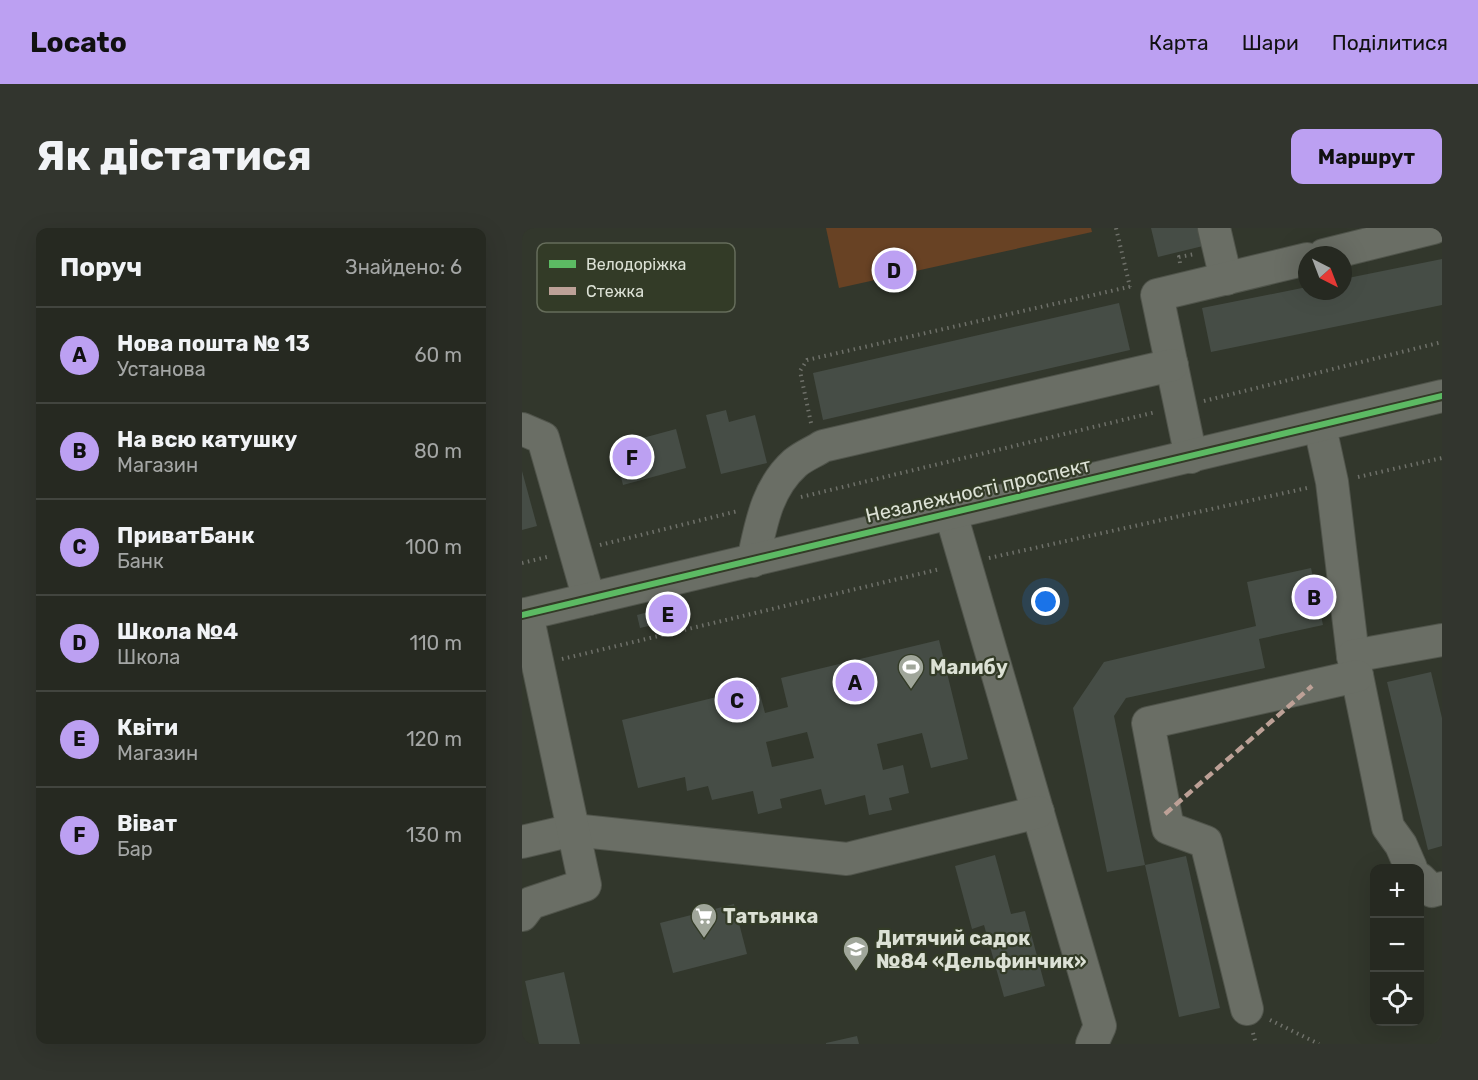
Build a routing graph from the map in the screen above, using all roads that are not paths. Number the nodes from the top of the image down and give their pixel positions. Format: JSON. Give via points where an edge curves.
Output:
{"nodes":[{"id":1,"x":1214,"y":228,"type":"edge"},
{"id":2,"x":1433,"y":228,"type":"edge"},
{"id":3,"x":1352,"y":248,"type":"edge"},
{"id":4,"x":1298,"y":261,"type":"edge"},
{"id":5,"x":1226,"y":279,"type":"junction"},
{"id":6,"x":1172,"y":365,"type":"junction"},
{"id":7,"x":1442,"y":396,"type":"edge"},
{"id":8,"x":1320,"y":427,"type":"junction"},
{"id":9,"x":522,"y":429,"type":"edge"},
{"id":10,"x":1191,"y":457,"type":"junction"},
{"id":11,"x":951,"y":514,"type":"junction"},
{"id":12,"x":753,"y":561,"type":"junction"},
{"id":13,"x":589,"y":599,"type":"junction"},
{"id":14,"x":525,"y":614,"type":"edge"},
{"id":15,"x":1442,"y":640,"type":"edge"},
{"id":16,"x":1355,"y":666,"type":"junction"},
{"id":17,"x":1038,"y":812,"type":"junction"},
{"id":18,"x":573,"y":830,"type":"junction"},
{"id":19,"x":522,"y":842,"type":"edge"},
{"id":20,"x":1409,"y":864,"type":"edge"},
{"id":21,"x":1424,"y":884,"type":"edge"},
{"id":22,"x":1442,"y":888,"type":"edge"},
{"id":23,"x":522,"y":915,"type":"edge"},
{"id":24,"x":1247,"y":1009,"type":"road end"},
{"id":25,"x":1099,"y":1038,"type":"edge"}],
"edges":[{"from":1,"to":5,"type":"street"},
{"from":2,"to":3,"type":"street"},
{"from":4,"to":5,"type":"street"},
{"from":5,"to":6,"type":"street","via":[[1156,295]]},
{"from":6,"to":10,"type":"street"},
{"from":6,"to":12,"type":"street","via":[[823,446],[796,463],[779,482],[765,505]]},
{"from":7,"to":8,"type":"street","name":"Незалежності проспект"},
{"from":8,"to":10,"type":"street","name":"Незалежності проспект"},
{"from":8,"to":16,"type":"street","via":[[1332,482]]},
{"from":9,"to":13,"type":"street","via":[[543,438]]},
{"from":10,"to":11,"type":"street","name":"Незалежності проспект"},
{"from":11,"to":12,"type":"street","name":"Незалежності проспект"},
{"from":11,"to":17,"type":"street"},
{"from":12,"to":13,"type":"street","name":"Незалежності проспект"},
{"from":13,"to":14,"type":"street","name":"Незалежності проспект"},
{"from":14,"to":18,"type":"street"},
{"from":15,"to":16,"type":"street"},
{"from":16,"to":20,"type":"street","via":[[1388,826]]},
{"from":16,"to":24,"type":"street","via":[[1148,723],[1168,828],[1206,842]]},
{"from":17,"to":18,"type":"street","via":[[847,859]]},
{"from":17,"to":25,"type":"street"},
{"from":18,"to":19,"type":"street"},
{"from":18,"to":23,"type":"street","via":[[585,885],[531,903]]},
{"from":21,"to":22,"type":"street","via":[[1432,891]]}]}
